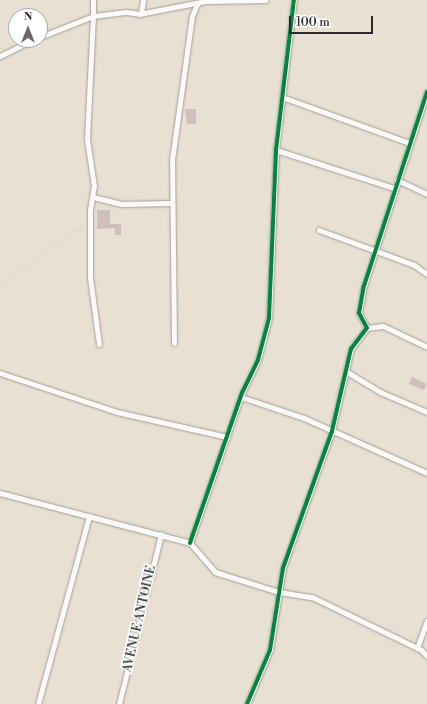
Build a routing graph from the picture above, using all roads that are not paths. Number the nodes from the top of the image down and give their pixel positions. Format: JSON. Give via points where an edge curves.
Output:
{"nodes":[{"id":1,"x":92,"y":0,"type":"edge"},
{"id":2,"x":143,"y":0,"type":"edge"},
{"id":3,"x":265,"y":0,"type":"edge"},
{"id":4,"x":294,"y":0,"type":"edge"},
{"id":5,"x":197,"y":4,"type":"junction"},
{"id":6,"x":141,"y":13,"type":"junction"},
{"id":7,"x":93,"y":16,"type":"junction"},
{"id":8,"x":48,"y":34,"type":"edge"},
{"id":9,"x":17,"y":48,"type":"edge"},
{"id":10,"x":0,"y":56,"type":"edge"},
{"id":11,"x":427,"y":92,"type":"edge"},
{"id":12,"x":282,"y":97,"type":"junction"},
{"id":13,"x":410,"y":144,"type":"junction"},
{"id":14,"x":276,"y":150,"type":"junction"},
{"id":15,"x":397,"y":180,"type":"junction"},
{"id":16,"x":394,"y":188,"type":"junction"},
{"id":17,"x":427,"y":194,"type":"edge"},
{"id":18,"x":93,"y":197,"type":"junction"},
{"id":19,"x":171,"y":203,"type":"junction"},
{"id":20,"x":319,"y":230,"type":"dead end"},
{"id":21,"x":376,"y":249,"type":"junction"},
{"id":22,"x":427,"y":274,"type":"edge"},
{"id":23,"x":367,"y":328,"type":"junction"},
{"id":24,"x":174,"y":343,"type":"dead end"},
{"id":25,"x":99,"y":344,"type":"dead end"},
{"id":26,"x":427,"y":347,"type":"edge"},
{"id":27,"x":347,"y":372,"type":"junction"},
{"id":28,"x":0,"y":373,"type":"edge"},
{"id":29,"x":241,"y":397,"type":"junction"},
{"id":30,"x":427,"y":412,"type":"edge"},
{"id":31,"x":332,"y":431,"type":"junction"},
{"id":32,"x":227,"y":437,"type":"junction"},
{"id":33,"x":427,"y":473,"type":"edge"},
{"id":34,"x":0,"y":493,"type":"edge"},
{"id":35,"x":90,"y":516,"type":"junction"},
{"id":36,"x":161,"y":534,"type":"junction"},
{"id":37,"x":190,"y":544,"type":"junction"},
{"id":38,"x":279,"y":592,"type":"junction"},
{"id":39,"x":427,"y":621,"type":"edge"},
{"id":40,"x":417,"y":648,"type":"junction"},
{"id":41,"x":427,"y":656,"type":"edge"},
{"id":42,"x":38,"y":704,"type":"edge"},
{"id":43,"x":119,"y":704,"type":"edge"},
{"id":44,"x":246,"y":704,"type":"edge"}],
"edges":[{"from":1,"to":7,"type":"street"},
{"from":2,"to":6,"type":"street"},
{"from":3,"to":5,"type":"street"},
{"from":4,"to":12,"type":"street"},
{"from":5,"to":6,"type":"street"},
{"from":5,"to":19,"type":"street","via":[[182,83]]},
{"from":6,"to":7,"type":"street"},
{"from":7,"to":8,"type":"street"},
{"from":7,"to":18,"type":"street","via":[[87,139]]},
{"from":9,"to":10,"type":"street"},
{"from":11,"to":13,"type":"street"},
{"from":12,"to":13,"type":"street"},
{"from":12,"to":14,"type":"street"},
{"from":13,"to":15,"type":"street"},
{"from":14,"to":16,"type":"street"},
{"from":14,"to":29,"type":"street","via":[[270,312],[258,360]]},
{"from":15,"to":16,"type":"street"},
{"from":15,"to":17,"type":"street"},
{"from":16,"to":21,"type":"street"},
{"from":18,"to":19,"type":"street","via":[[122,204]]},
{"from":18,"to":25,"type":"street","via":[[90,277]]},
{"from":19,"to":24,"type":"street"},
{"from":20,"to":21,"type":"street"},
{"from":21,"to":22,"type":"street","via":[[414,265]]},
{"from":21,"to":23,"type":"street","via":[[359,313]]},
{"from":23,"to":26,"type":"street","via":[[383,326]]},
{"from":23,"to":27,"type":"street","via":[[351,349]]},
{"from":27,"to":30,"type":"street","via":[[380,392]]},
{"from":27,"to":31,"type":"street","via":[[341,382]]},
{"from":28,"to":32,"type":"street","via":[[117,412]]},
{"from":29,"to":31,"type":"street"},
{"from":29,"to":32,"type":"street"},
{"from":31,"to":33,"type":"street"},
{"from":31,"to":38,"type":"street","via":[[288,554]]},
{"from":32,"to":37,"type":"street"},
{"from":34,"to":35,"type":"street"},
{"from":35,"to":36,"type":"street"},
{"from":35,"to":42,"type":"street"},
{"from":36,"to":37,"type":"street"},
{"from":36,"to":43,"type":"street","name":"AVENUE ANTOINE"},
{"from":37,"to":38,"type":"street","via":[[216,572]]},
{"from":38,"to":40,"type":"street","via":[[312,597]]},
{"from":38,"to":44,"type":"street","via":[[270,650]]},
{"from":39,"to":40,"type":"street"},
{"from":40,"to":41,"type":"street"}]}
